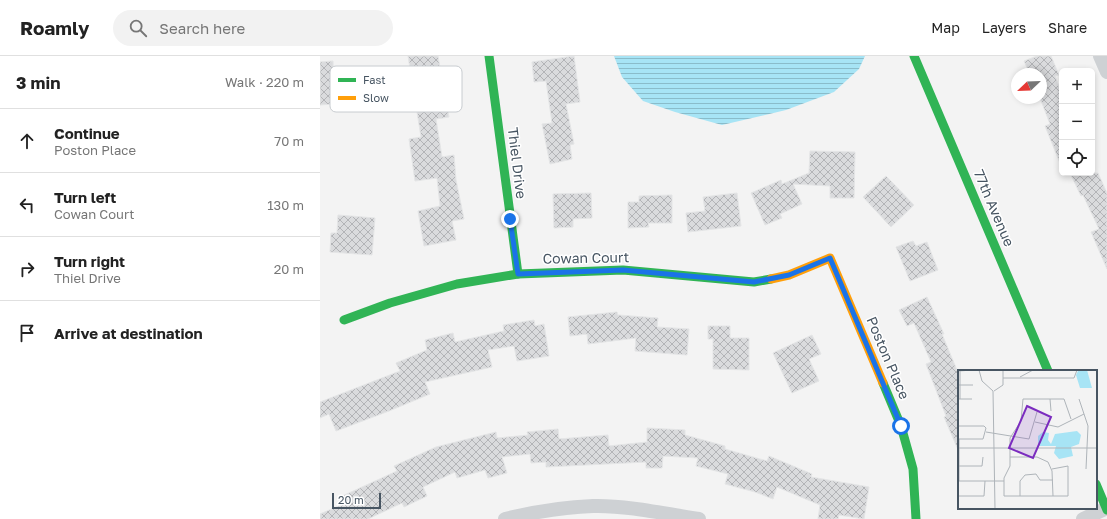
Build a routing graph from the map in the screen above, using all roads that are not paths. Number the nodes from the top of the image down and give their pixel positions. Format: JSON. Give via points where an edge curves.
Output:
{"nodes":[{"id":1,"x":489,"y":56,"type":"edge"},
{"id":2,"x":914,"y":56,"type":"edge"},
{"id":3,"x":1100,"y":56,"type":"edge"},
{"id":4,"x":1107,"y":72,"type":"edge"},
{"id":5,"x":830,"y":258,"type":"joint"},
{"id":6,"x":518,"y":274,"type":"junction"},
{"id":7,"x":344,"y":320,"type":"dead end"},
{"id":8,"x":1048,"y":370,"type":"edge"},
{"id":9,"x":1097,"y":486,"type":"edge"},
{"id":10,"x":1107,"y":509,"type":"edge"},
{"id":11,"x":505,"y":519,"type":"edge"},
{"id":12,"x":699,"y":519,"type":"edge"},
{"id":13,"x":916,"y":519,"type":"edge"},
{"id":14,"x":1083,"y":519,"type":"edge"}],
"edges":[{"from":1,"to":6,"type":"street","name":"Thiel Drive"},
{"from":2,"to":8,"type":"street","name":"77th Avenue"},
{"from":3,"to":4,"type":"street"},
{"from":5,"to":6,"type":"street","name":"Cowan Court","via":[[789,275],[754,282],[623,270]]},
{"from":5,"to":13,"type":"street","name":"Poston Place","via":[[901,426],[913,469]]},
{"from":6,"to":7,"type":"street","name":"Cowan Court","via":[[456,284],[390,303]]},
{"from":9,"to":10,"type":"street"},
{"from":10,"to":14,"type":"street"},
{"from":11,"to":12,"type":"street","via":[[541,511],[594,506]]}]}
